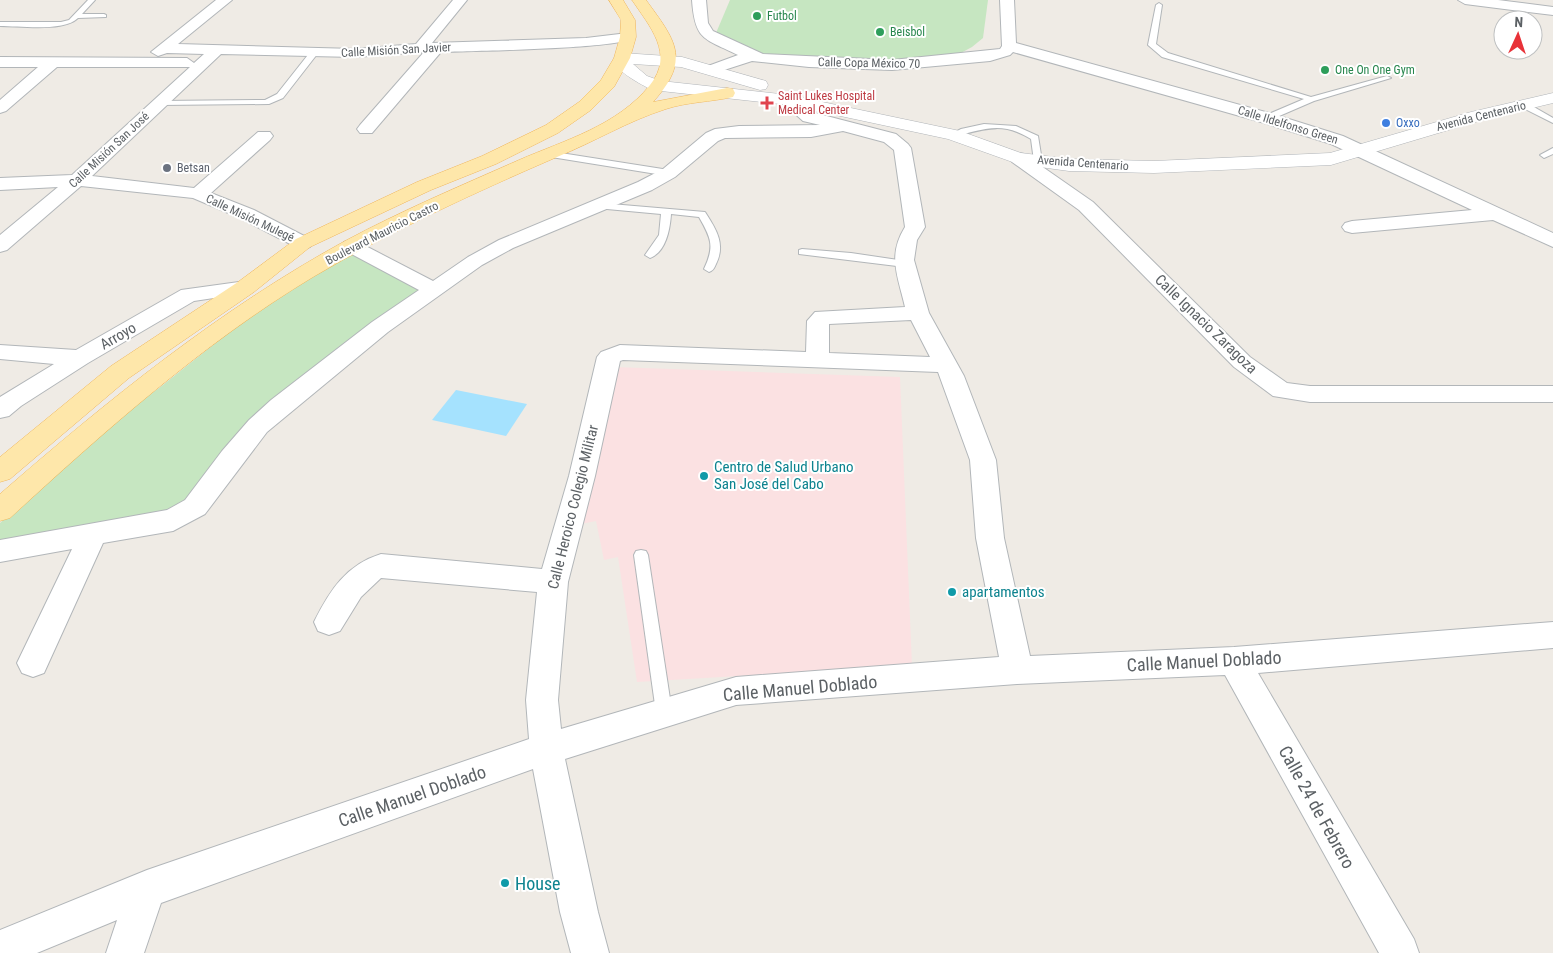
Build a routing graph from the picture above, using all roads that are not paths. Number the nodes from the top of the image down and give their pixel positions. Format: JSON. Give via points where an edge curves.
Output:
{"nodes":[{"id":1,"x":92,"y":0,"type":"edge"},
{"id":2,"x":224,"y":0,"type":"edge"},
{"id":3,"x":460,"y":0,"type":"edge"},
{"id":4,"x":616,"y":0,"type":"edge"},
{"id":5,"x":639,"y":0,"type":"edge"},
{"id":6,"x":699,"y":0,"type":"edge"},
{"id":7,"x":1008,"y":0,"type":"edge"},
{"id":8,"x":1465,"y":0,"type":"edge"},
{"id":9,"x":1159,"y":5,"type":"dead end"},
{"id":10,"x":1553,"y":11,"type":"edge"},
{"id":11,"x":76,"y":16,"type":"junction"},
{"id":12,"x":104,"y":16,"type":"dead end"},
{"id":13,"x":0,"y":24,"type":"edge"},
{"id":14,"x":628,"y":37,"type":"junction"},
{"id":15,"x":1009,"y":46,"type":"junction"},
{"id":16,"x":162,"y":48,"type":"junction"},
{"id":17,"x":428,"y":48,"type":"junction"},
{"id":18,"x":217,"y":50,"type":"junction"},
{"id":19,"x":314,"y":53,"type":"junction"},
{"id":20,"x":751,"y":56,"type":"junction"},
{"id":21,"x":621,"y":59,"type":"junction"},
{"id":22,"x":670,"y":60,"type":"junction"},
{"id":23,"x":0,"y":62,"type":"edge"},
{"id":24,"x":53,"y":62,"type":"junction"},
{"id":25,"x":147,"y":62,"type":"junction"},
{"id":26,"x":203,"y":63,"type":"junction"},
{"id":27,"x":713,"y":69,"type":"junction"},
{"id":28,"x":1387,"y":78,"type":"dead end"},
{"id":29,"x":658,"y":86,"type":"junction"},
{"id":30,"x":727,"y":92,"type":"junction"},
{"id":31,"x":1553,"y":98,"type":"edge"},
{"id":32,"x":789,"y":100,"type":"junction"},
{"id":33,"x":1311,"y":100,"type":"junction"},
{"id":34,"x":617,"y":101,"type":"junction"},
{"id":35,"x":160,"y":103,"type":"junction"},
{"id":36,"x":1524,"y":105,"type":"junction"},
{"id":37,"x":0,"y":108,"type":"edge"},
{"id":38,"x":1267,"y":118,"type":"junction"},
{"id":39,"x":1553,"y":121,"type":"edge"},
{"id":40,"x":842,"y":126,"type":"junction"},
{"id":41,"x":366,"y":129,"type":"dead end"},
{"id":42,"x":1373,"y":129,"type":"dead end"},
{"id":43,"x":960,"y":132,"type":"junction"},
{"id":44,"x":264,"y":136,"type":"dead end"},
{"id":45,"x":1337,"y":140,"type":"junction"},
{"id":46,"x":1363,"y":151,"type":"junction"},
{"id":47,"x":1553,"y":151,"type":"edge"},
{"id":48,"x":548,"y":154,"type":"junction"},
{"id":49,"x":1544,"y":155,"type":"dead end"},
{"id":50,"x":1031,"y":157,"type":"junction"},
{"id":51,"x":669,"y":172,"type":"junction"},
{"id":52,"x":77,"y":180,"type":"junction"},
{"id":53,"x":0,"y":184,"type":"edge"},
{"id":54,"x":198,"y":194,"type":"junction"},
{"id":55,"x":599,"y":206,"type":"junction"},
{"id":56,"x":666,"y":212,"type":"junction"},
{"id":57,"x":1496,"y":214,"type":"junction"},
{"id":58,"x":1352,"y":227,"type":"dead end"},
{"id":59,"x":1553,"y":241,"type":"edge"},
{"id":60,"x":303,"y":243,"type":"junction"},
{"id":61,"x":0,"y":246,"type":"edge"},
{"id":62,"x":351,"y":246,"type":"junction"},
{"id":63,"x":802,"y":252,"type":"dead end"},
{"id":64,"x":650,"y":254,"type":"dead end"},
{"id":65,"x":905,"y":264,"type":"junction"},
{"id":66,"x":709,"y":269,"type":"dead end"},
{"id":67,"x":246,"y":286,"type":"junction"},
{"id":68,"x":434,"y":290,"type":"junction"},
{"id":69,"x":918,"y":313,"type":"junction"},
{"id":70,"x":0,"y":352,"type":"edge"},
{"id":71,"x":80,"y":358,"type":"junction"},
{"id":72,"x":817,"y":360,"type":"junction"},
{"id":73,"x":946,"y":365,"type":"junction"},
{"id":74,"x":1553,"y":394,"type":"edge"},
{"id":75,"x":0,"y":410,"type":"edge"},
{"id":76,"x":5,"y":466,"type":"edge"},
{"id":77,"x":0,"y":510,"type":"edge"},
{"id":78,"x":93,"y":535,"type":"junction"},
{"id":79,"x":0,"y":551,"type":"edge"},
{"id":80,"x":640,"y":555,"type":"dead end"},
{"id":81,"x":553,"y":582,"type":"junction"},
{"id":82,"x":329,"y":622,"type":"dead end"},
{"id":83,"x":1553,"y":635,"type":"edge"},
{"id":84,"x":1234,"y":660,"type":"junction"},
{"id":85,"x":33,"y":663,"type":"dead end"},
{"id":86,"x":1017,"y":670,"type":"junction"},
{"id":87,"x":664,"y":712,"type":"junction"},
{"id":88,"x":546,"y":750,"type":"junction"},
{"id":89,"x":147,"y":889,"type":"junction"},
{"id":90,"x":0,"y":949,"type":"edge"},
{"id":91,"x":126,"y":953,"type":"edge"},
{"id":92,"x":590,"y":953,"type":"edge"},
{"id":93,"x":1400,"y":953,"type":"edge"}],
"edges":[{"from":1,"to":11,"type":"lane"},
{"from":2,"to":16,"type":"street"},
{"from":3,"to":17,"type":"street"},
{"from":4,"to":14,"type":"main road","name":"Boulevard Mauricio Castro","via":[[628,20]]},
{"from":5,"to":22,"type":"main road","via":[[669,43]]},
{"from":6,"to":20,"type":"street","via":[[701,23],[708,34]]},
{"from":7,"to":15,"type":"street"},
{"from":8,"to":10,"type":"street"},
{"from":9,"to":33,"type":"lane","via":[[1152,45],[1156,50]]},
{"from":11,"to":12,"type":"lane"},
{"from":11,"to":13,"type":"lane","via":[[62,24]]},
{"from":14,"to":17,"type":"street","name":"Calle Misión San Javier","via":[[586,42]]},
{"from":14,"to":21,"type":"main road","name":"Boulevard Mauricio Castro"},
{"from":15,"to":20,"type":"street","name":"Calle Copa México 70","via":[[1005,52],[990,56],[892,65]]},
{"from":15,"to":38,"type":"street","name":"Calle Ildelfonso Green"},
{"from":16,"to":18,"type":"street","name":"Calle Misión San Javier"},
{"from":16,"to":25,"type":"street"},
{"from":17,"to":19,"type":"street","name":"Calle Misión San Javier"},
{"from":17,"to":41,"type":"street"},
{"from":18,"to":19,"type":"street","name":"Calle Misión San Javier"},
{"from":18,"to":26,"type":"street","name":"Calle Misión San José"},
{"from":19,"to":35,"type":"lane","via":[[280,96],[266,102]]},
{"from":20,"to":27,"type":"street","name":"Calle Copa México 70"},
{"from":21,"to":22,"type":"main road","name":"Avenida Centenario"},
{"from":21,"to":29,"type":"main road","name":"Avenida Centenario","via":[[631,73]]},
{"from":21,"to":34,"type":"main road","name":"Boulevard Mauricio Castro","via":[[608,83]]},
{"from":22,"to":27,"type":"main road","name":"Avenida Centenario"},
{"from":22,"to":29,"type":"main road","name":"Boulevard Mauricio Castro"},
{"from":23,"to":24,"type":"street"},
{"from":24,"to":25,"type":"street"},
{"from":24,"to":37,"type":"street"},
{"from":25,"to":26,"type":"street"},
{"from":26,"to":35,"type":"street","name":"Calle Misión San José"},
{"from":27,"to":43,"type":"main road","name":"Avenida Centenario","via":[[758,85],[926,119]]},
{"from":28,"to":33,"type":"lane"},
{"from":29,"to":30,"type":"main road","name":"Avenida Centenario"},
{"from":29,"to":34,"type":"main road","name":"Boulevard Mauricio Castro"},
{"from":30,"to":32,"type":"main road","name":"Avenida Centenario"},
{"from":30,"to":34,"type":"main road","via":[[663,104]]},
{"from":31,"to":36,"type":"main road","name":"Avenida Centenario"},
{"from":32,"to":40,"type":"street","via":[[809,117]]},
{"from":32,"to":43,"type":"main road","name":"Avenida Centenario"},
{"from":33,"to":38,"type":"lane"},
{"from":34,"to":48,"type":"main road","name":"Boulevard Mauricio Castro","via":[[576,141]]},
{"from":34,"to":60,"type":"main road","name":"Boulevard Mauricio Castro","via":[[585,106],[552,129],[489,160],[424,186]]},
{"from":35,"to":52,"type":"street","name":"Calle Misión San José"},
{"from":36,"to":39,"type":"lane"},
{"from":36,"to":46,"type":"main road","name":"Avenida Centenario"},
{"from":38,"to":45,"type":"street","name":"Calle Ildelfonso Green"},
{"from":40,"to":51,"type":"street","via":[[811,132],[721,133]]},
{"from":40,"to":65,"type":"street","via":[[890,138],[902,148],[915,227],[905,248]]},
{"from":42,"to":45,"type":"main road","name":"Avenida Centenario"},
{"from":43,"to":50,"type":"main road","name":"Avenida Centenario"},
{"from":43,"to":50,"type":"lane","via":[[983,125],[1007,126],[1033,136]]},
{"from":44,"to":54,"type":"street"},
{"from":45,"to":46,"type":"street","name":"Calle Ildelfonso Green"},
{"from":45,"to":50,"type":"main road","name":"Avenida Centenario","via":[[1304,152],[1254,155],[1110,159]]},
{"from":46,"to":50,"type":"main road","name":"Avenida Centenario","via":[[1308,161],[1174,167],[1069,165]]},
{"from":46,"to":57,"type":"street","name":"Calle Ildelfonso Green"},
{"from":47,"to":49,"type":"lane"},
{"from":48,"to":51,"type":"lane"},
{"from":48,"to":62,"type":"main road","name":"Boulevard Mauricio Castro"},
{"from":50,"to":74,"type":"street","name":"Calle Ignacio Zaragoza","via":[[1086,206],[1242,362],[1281,390],[1310,394]]},
{"from":51,"to":55,"type":"street","via":[[630,194]]},
{"from":52,"to":53,"type":"street","name":"Calle Misión Mulegé"},
{"from":52,"to":54,"type":"street","name":"Calle Misión Mulegé"},
{"from":52,"to":61,"type":"street","name":"Calle Misión San José"},
{"from":54,"to":60,"type":"street","name":"Calle Misión Mulegé","via":[[247,214]]},
{"from":55,"to":56,"type":"lane"},
{"from":55,"to":68,"type":"street","via":[[506,244],[476,260]]},
{"from":56,"to":64,"type":"lane","via":[[665,235]]},
{"from":56,"to":66,"type":"lane","via":[[702,214],[716,240],[717,254]]},
{"from":57,"to":58,"type":"street"},
{"from":57,"to":59,"type":"street","name":"Calle Ildelfonso Green"},
{"from":60,"to":67,"type":"main road","name":"Boulevard Mauricio Castro"},
{"from":62,"to":68,"type":"street"},
{"from":62,"to":77,"type":"main road","name":"Boulevard Mauricio Castro","via":[[272,294],[156,375]]},
{"from":63,"to":65,"type":"lane"},
{"from":65,"to":69,"type":"street"},
{"from":67,"to":71,"type":"street","name":"Arroyo","via":[[189,295]]},
{"from":67,"to":76,"type":"main road","name":"Boulevard Mauricio Castro","via":[[120,372]]},
{"from":68,"to":78,"type":"street","via":[[280,406],[231,458],[195,507],[173,520]]},
{"from":69,"to":72,"type":"street","via":[[824,317],[818,321]]},
{"from":69,"to":73,"type":"street"},
{"from":70,"to":71,"type":"street"},
{"from":71,"to":75,"type":"street","name":"Arroyo"},
{"from":72,"to":73,"type":"street","name":"Calle Heroico Colegio Militar"},
{"from":72,"to":81,"type":"street","name":"Calle Heroico Colegio Militar","via":[[620,352],[609,356],[582,476]]},
{"from":73,"to":86,"type":"street","via":[[983,460],[990,538]]},
{"from":78,"to":79,"type":"street"},
{"from":78,"to":85,"type":"street"},
{"from":80,"to":87,"type":"lane"},
{"from":81,"to":82,"type":"street","via":[[381,566],[372,568],[357,581]]},
{"from":81,"to":88,"type":"street","name":"Calle Heroico Colegio Militar","via":[[542,700]]},
{"from":83,"to":84,"type":"street","name":"Calle Manuel Doblado"},
{"from":84,"to":86,"type":"street","name":"Calle Manuel Doblado"},
{"from":84,"to":93,"type":"street","name":"Calle 24 de Febrero"},
{"from":86,"to":87,"type":"street","name":"Calle Manuel Doblado","via":[[736,691]]},
{"from":87,"to":88,"type":"street","name":"Calle Manuel Doblado"},
{"from":88,"to":89,"type":"street","name":"Calle Manuel Doblado"},
{"from":88,"to":92,"type":"street","name":"Calle Heroico Colegio Militar"},
{"from":89,"to":90,"type":"street","name":"Calle Manuel Doblado"},
{"from":89,"to":91,"type":"street"}]}
